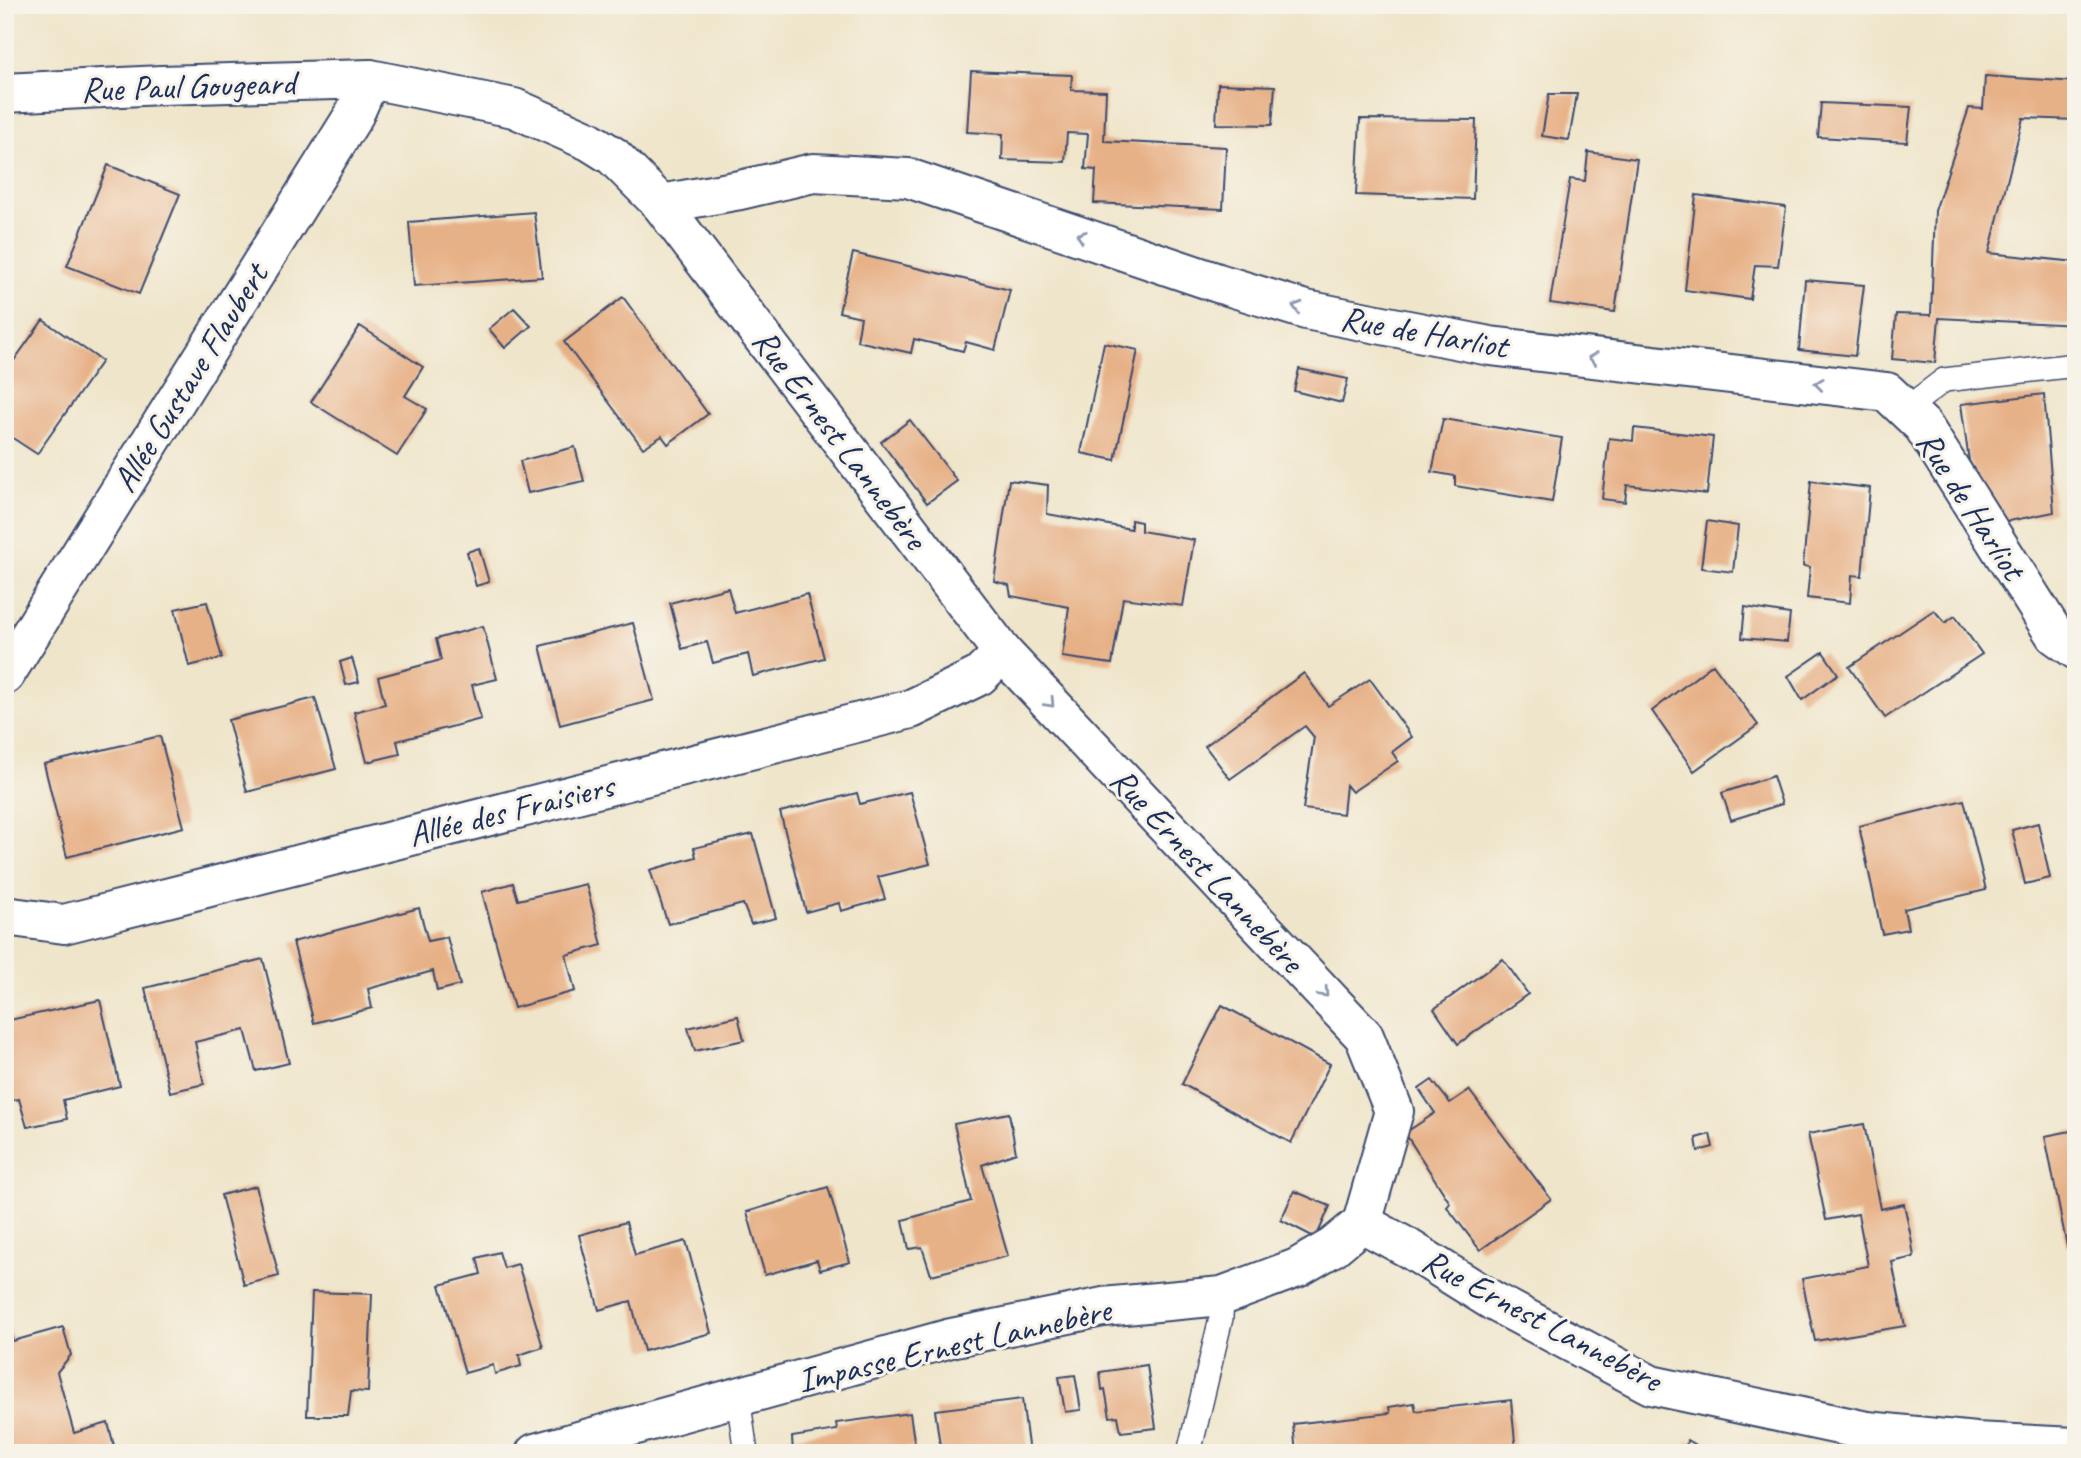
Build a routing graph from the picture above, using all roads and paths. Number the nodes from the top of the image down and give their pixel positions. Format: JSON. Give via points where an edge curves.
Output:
{"nodes":[{"id":1,"x":370,"y":79,"type":"junction"},
{"id":2,"x":5,"y":93,"type":"edge"},
{"id":3,"x":661,"y":204,"type":"junction"},
{"id":4,"x":2076,"y":365,"type":"edge"},
{"id":5,"x":1896,"y":400,"type":"junction"},
{"id":6,"x":2076,"y":650,"type":"edge"},
{"id":7,"x":1003,"y":653,"type":"junction"},
{"id":8,"x":5,"y":676,"type":"edge"},
{"id":9,"x":5,"y":916,"type":"edge"},
{"id":10,"x":1362,"y":1223,"type":"junction"},
{"id":11,"x":1222,"y":1296,"type":"junction"},
{"id":12,"x":738,"y":1397,"type":"junction"},
{"id":13,"x":2076,"y":1447,"type":"edge"},
{"id":14,"x":535,"y":1453,"type":"edge"},
{"id":15,"x":746,"y":1453,"type":"edge"},
{"id":16,"x":1189,"y":1453,"type":"edge"}],
"edges":[{"from":1,"to":2,"type":"street","name":"Rue Paul Gougeard"},
{"from":1,"to":3,"type":"street","name":"Rue Ernest Lannebère","via":[[514,108],[613,156]]},
{"from":1,"to":8,"type":"street","name":"Allée Gustave Flaubert","via":[[354,115]]},
{"from":5,"to":3,"type":"street","name":"Rue de Harliot","one_way":true,"via":[[1490,346],[1306,310],[908,178],[813,173]]},
{"from":3,"to":7,"type":"street","name":"Rue Ernest Lannebère"},
{"from":4,"to":5,"type":"lane","via":[[1944,380]]},
{"from":5,"to":6,"type":"street","name":"Rue de Harliot","via":[[1923,426],[2055,635]]},
{"from":7,"to":9,"type":"street","name":"Allée des Fraisiers","via":[[978,676],[911,709],[64,924]]},
{"from":7,"to":10,"type":"street","name":"Rue Ernest Lannebère","one_way":true,"via":[[1364,1036],[1394,1111]]},
{"from":10,"to":11,"type":"street","name":"Impasse Ernest Lannebère","via":[[1297,1268]]},
{"from":10,"to":13,"type":"street","name":"Rue Ernest Lannebère","via":[[1493,1301],[1651,1385],[1867,1431]]},
{"from":11,"to":12,"type":"street","name":"Impasse Ernest Lannebère","via":[[1103,1307],[951,1338]]},
{"from":11,"to":16,"type":"lane","via":[[1221,1318]]},
{"from":12,"to":14,"type":"street","name":"Impasse Ernest Lannebère"},
{"from":12,"to":15,"type":"lane"}]}
